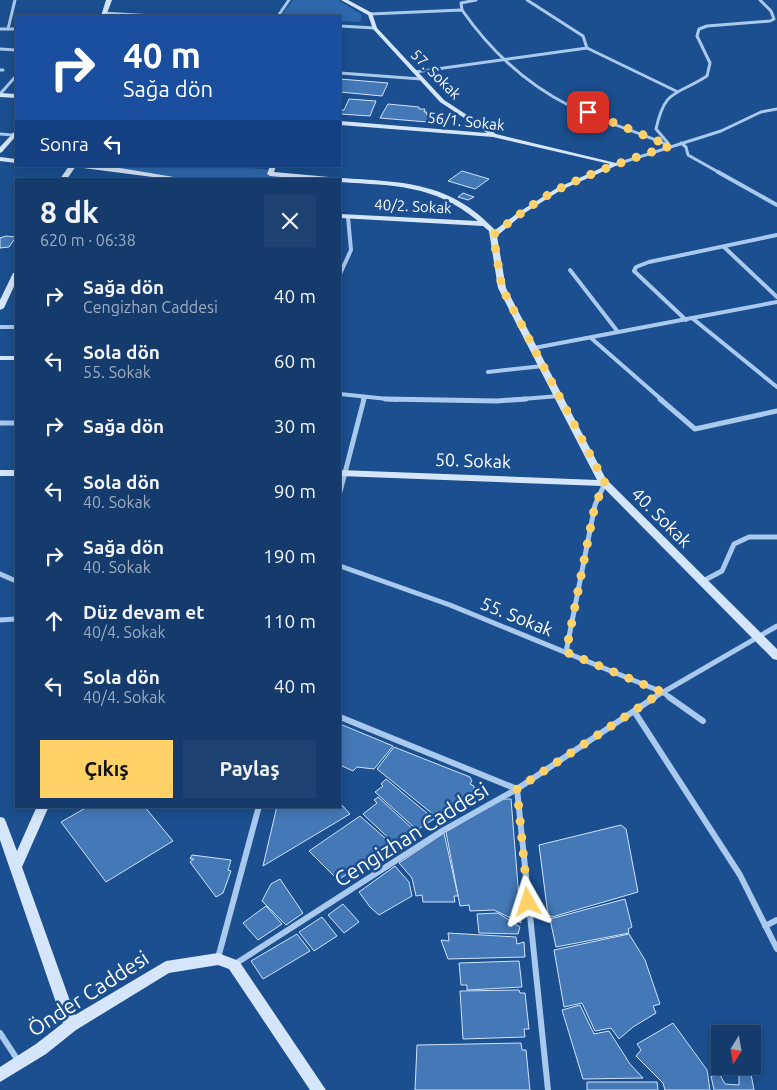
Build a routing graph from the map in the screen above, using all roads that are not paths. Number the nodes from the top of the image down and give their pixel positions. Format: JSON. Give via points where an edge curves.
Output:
{"nodes":[{"id":1,"x":15,"y":0,"type":"edge"},
{"id":2,"x":109,"y":0,"type":"edge"},
{"id":3,"x":289,"y":0,"type":"edge"},
{"id":4,"x":344,"y":0,"type":"edge"},
{"id":5,"x":476,"y":0,"type":"edge"},
{"id":6,"x":526,"y":0,"type":"edge"},
{"id":7,"x":760,"y":0,"type":"edge"},
{"id":8,"x":462,"y":10,"type":"junction"},
{"id":9,"x":103,"y":15,"type":"edge"},
{"id":10,"x":279,"y":15,"type":"edge"},
{"id":11,"x":371,"y":17,"type":"junction"},
{"id":12,"x":341,"y":26,"type":"edge"},
{"id":13,"x":375,"y":28,"type":"junction"},
{"id":14,"x":0,"y":29,"type":"edge"},
{"id":15,"x":8,"y":29,"type":"junction"},
{"id":16,"x":15,"y":29,"type":"edge"},
{"id":17,"x":587,"y":48,"type":"junction"},
{"id":18,"x":0,"y":49,"type":"edge"},
{"id":19,"x":15,"y":50,"type":"edge"},
{"id":20,"x":504,"y":60,"type":"junction"},
{"id":21,"x":415,"y":72,"type":"junction"},
{"id":22,"x":341,"y":73,"type":"edge"},
{"id":23,"x":15,"y":77,"type":"edge"},
{"id":24,"x":421,"y":79,"type":"junction"},
{"id":25,"x":676,"y":91,"type":"junction"},
{"id":26,"x":0,"y":94,"type":"edge"},
{"id":27,"x":15,"y":96,"type":"edge"},
{"id":28,"x":777,"y":109,"type":"edge"},
{"id":29,"x":341,"y":123,"type":"edge"},
{"id":30,"x":0,"y":134,"type":"edge"},
{"id":31,"x":15,"y":134,"type":"edge"},
{"id":32,"x":494,"y":135,"type":"junction"},
{"id":33,"x":681,"y":143,"type":"junction"},
{"id":34,"x":670,"y":146,"type":"junction"},
{"id":35,"x":0,"y":151,"type":"edge"},
{"id":36,"x":0,"y":159,"type":"edge"},
{"id":37,"x":15,"y":161,"type":"edge"},
{"id":38,"x":617,"y":164,"type":"junction"},
{"id":39,"x":72,"y":167,"type":"edge"},
{"id":40,"x":100,"y":167,"type":"edge"},
{"id":41,"x":117,"y":168,"type":"edge"},
{"id":42,"x":269,"y":176,"type":"edge"},
{"id":43,"x":64,"y":178,"type":"edge"},
{"id":44,"x":177,"y":178,"type":"edge"},
{"id":45,"x":316,"y":178,"type":"edge"},
{"id":46,"x":341,"y":180,"type":"edge"},
{"id":47,"x":777,"y":204,"type":"edge"},
{"id":48,"x":341,"y":216,"type":"edge"},
{"id":49,"x":348,"y":217,"type":"junction"},
{"id":50,"x":485,"y":224,"type":"junction"},
{"id":51,"x":493,"y":235,"type":"junction"},
{"id":52,"x":777,"y":236,"type":"edge"},
{"id":53,"x":724,"y":247,"type":"junction"},
{"id":54,"x":570,"y":270,"type":"dead end"},
{"id":55,"x":341,"y":272,"type":"edge"},
{"id":56,"x":15,"y":277,"type":"edge"},
{"id":57,"x":3,"y":296,"type":"edge"},
{"id":58,"x":777,"y":297,"type":"edge"},
{"id":59,"x":777,"y":302,"type":"edge"},
{"id":60,"x":0,"y":308,"type":"edge"},
{"id":61,"x":692,"y":318,"type":"junction"},
{"id":62,"x":686,"y":320,"type":"junction"},
{"id":63,"x":0,"y":327,"type":"edge"},
{"id":64,"x":15,"y":327,"type":"edge"},
{"id":65,"x":618,"y":332,"type":"junction"},
{"id":66,"x":591,"y":338,"type":"junction"},
{"id":67,"x":534,"y":348,"type":"junction"},
{"id":68,"x":0,"y":358,"type":"edge"},
{"id":69,"x":15,"y":358,"type":"edge"},
{"id":70,"x":543,"y":366,"type":"junction"},
{"id":71,"x":488,"y":372,"type":"dead end"},
{"id":72,"x":777,"y":387,"type":"edge"},
{"id":73,"x":341,"y":394,"type":"edge"},
{"id":74,"x":559,"y":396,"type":"junction"},
{"id":75,"x":364,"y":397,"type":"junction"},
{"id":76,"x":777,"y":411,"type":"edge"},
{"id":77,"x":0,"y":423,"type":"edge"},
{"id":78,"x":15,"y":423,"type":"edge"},
{"id":79,"x":0,"y":473,"type":"edge"},
{"id":80,"x":15,"y":473,"type":"edge"},
{"id":81,"x":343,"y":473,"type":"edge"},
{"id":82,"x":605,"y":483,"type":"junction"},
{"id":83,"x":341,"y":486,"type":"edge"},
{"id":84,"x":777,"y":538,"type":"edge"},
{"id":85,"x":341,"y":566,"type":"edge"},
{"id":86,"x":0,"y":574,"type":"edge"},
{"id":87,"x":15,"y":581,"type":"edge"},
{"id":88,"x":703,"y":581,"type":"junction"},
{"id":89,"x":15,"y":619,"type":"edge"},
{"id":90,"x":0,"y":620,"type":"edge"},
{"id":91,"x":777,"y":626,"type":"edge"},
{"id":92,"x":758,"y":635,"type":"junction"},
{"id":93,"x":566,"y":652,"type":"junction"},
{"id":94,"x":777,"y":656,"type":"edge"},
{"id":95,"x":662,"y":692,"type":"junction"},
{"id":96,"x":634,"y":711,"type":"junction"},
{"id":97,"x":341,"y":717,"type":"edge"},
{"id":98,"x":703,"y":721,"type":"dead end"},
{"id":99,"x":517,"y":789,"type":"junction"},
{"id":100,"x":42,"y":808,"type":"edge"},
{"id":101,"x":258,"y":808,"type":"edge"},
{"id":102,"x":0,"y":822,"type":"edge"},
{"id":103,"x":16,"y":867,"type":"junction"},
{"id":104,"x":777,"y":920,"type":"edge"},
{"id":105,"x":765,"y":926,"type":"junction"},
{"id":106,"x":777,"y":949,"type":"edge"},
{"id":107,"x":218,"y":959,"type":"junction"},
{"id":108,"x":234,"y":965,"type":"junction"},
{"id":109,"x":71,"y":1025,"type":"junction"},
{"id":110,"x":0,"y":1033,"type":"edge"},
{"id":111,"x":20,"y":1062,"type":"junction"},
{"id":112,"x":0,"y":1075,"type":"edge"},
{"id":113,"x":320,"y":1090,"type":"edge"},
{"id":114,"x":548,"y":1090,"type":"edge"}],
"edges":[{"from":1,"to":15,"type":"street"},
{"from":2,"to":9,"type":"street"},
{"from":3,"to":10,"type":"street"},
{"from":4,"to":11,"type":"street"},
{"from":5,"to":8,"type":"street","via":[[461,3]]},
{"from":6,"to":17,"type":"street","via":[[583,36]]},
{"from":7,"to":25,"type":"street","via":[[774,19],[699,29],[697,36],[710,63],[707,76]]},
{"from":8,"to":11,"type":"street"},
{"from":8,"to":20,"type":"street"},
{"from":11,"to":13,"type":"street","name":"57. Sokak"},
{"from":12,"to":13,"type":"street"},
{"from":13,"to":21,"type":"street","name":"57. Sokak"},
{"from":14,"to":15,"type":"street"},
{"from":15,"to":16,"type":"street"},
{"from":17,"to":20,"type":"street"},
{"from":17,"to":25,"type":"street"},
{"from":18,"to":19,"type":"street"},
{"from":20,"to":21,"type":"street"},
{"from":20,"to":34,"type":"street","via":[[570,106]]},
{"from":21,"to":24,"type":"street","name":"57. Sokak"},
{"from":22,"to":24,"type":"street"},
{"from":23,"to":26,"type":"street"},
{"from":24,"to":32,"type":"street","name":"57. Sokak","via":[[442,101]]},
{"from":25,"to":34,"type":"street","via":[[666,98],[658,114],[656,129]]},
{"from":26,"to":27,"type":"street"},
{"from":28,"to":33,"type":"street","via":[[761,112],[722,131]]},
{"from":29,"to":32,"type":"street","name":"56/1. Sokak"},
{"from":30,"to":31,"type":"street"},
{"from":31,"to":35,"type":"street"},
{"from":32,"to":38,"type":"street","name":"56/1. Sokak"},
{"from":33,"to":34,"type":"street"},
{"from":33,"to":47,"type":"street","via":[[688,155]]},
{"from":34,"to":38,"type":"street"},
{"from":36,"to":37,"type":"street"},
{"from":38,"to":51,"type":"street","via":[[559,189]]},
{"from":39,"to":43,"type":"street"},
{"from":40,"to":41,"type":"street"},
{"from":41,"to":44,"type":"street"},
{"from":42,"to":45,"type":"street"},
{"from":46,"to":50,"type":"street","via":[[412,186],[432,191],[462,206]]},
{"from":48,"to":49,"type":"street","name":"40/2. Sokak"},
{"from":49,"to":50,"type":"street","name":"40/2. Sokak"},
{"from":49,"to":55,"type":"street","via":[[351,250]]},
{"from":50,"to":51,"type":"street"},
{"from":51,"to":67,"type":"street","name":"40. Sokak","via":[[502,288]]},
{"from":52,"to":53,"type":"street"},
{"from":53,"to":58,"type":"street"},
{"from":53,"to":62,"type":"street","via":[[636,267],[634,271]]},
{"from":54,"to":65,"type":"street"},
{"from":56,"to":57,"type":"street"},
{"from":57,"to":60,"type":"street"},
{"from":59,"to":61,"type":"street"},
{"from":61,"to":62,"type":"street"},
{"from":61,"to":72,"type":"street"},
{"from":62,"to":65,"type":"street"},
{"from":63,"to":64,"type":"street"},
{"from":65,"to":66,"type":"street"},
{"from":66,"to":67,"type":"street"},
{"from":66,"to":76,"type":"street","via":[[695,429]]},
{"from":67,"to":70,"type":"street","name":"40. Sokak"},
{"from":68,"to":69,"type":"street"},
{"from":70,"to":71,"type":"street"},
{"from":70,"to":74,"type":"street","name":"40. Sokak"},
{"from":73,"to":75,"type":"street"},
{"from":74,"to":75,"type":"street","via":[[497,400]]},
{"from":74,"to":82,"type":"street","name":"40. Sokak"},
{"from":75,"to":81,"type":"street"},
{"from":77,"to":78,"type":"street"},
{"from":79,"to":80,"type":"street"},
{"from":81,"to":82,"type":"street","name":"50. Sokak"},
{"from":81,"to":83,"type":"street"},
{"from":82,"to":88,"type":"street","name":"40. Sokak"},
{"from":82,"to":93,"type":"street","via":[[595,505]]},
{"from":84,"to":88,"type":"street","via":[[749,537],[734,544],[722,571]]},
{"from":85,"to":93,"type":"street","name":"55. Sokak"},
{"from":86,"to":87,"type":"street"},
{"from":88,"to":92,"type":"street","name":"40. Sokak"},
{"from":89,"to":90,"type":"street"},
{"from":91,"to":92,"type":"street","name":"Cengizhan Caddesi"},
{"from":92,"to":94,"type":"street","name":"40. Sokak"},
{"from":92,"to":95,"type":"street","name":"Cengizhan Caddesi"},
{"from":93,"to":95,"type":"street","name":"55. Sokak"},
{"from":95,"to":96,"type":"street","name":"Cengizhan Caddesi"},
{"from":95,"to":98,"type":"street","name":"55. Sokak"},
{"from":96,"to":99,"type":"street","name":"Cengizhan Caddesi"},
{"from":96,"to":105,"type":"street","via":[[740,875]]},
{"from":97,"to":99,"type":"street"},
{"from":99,"to":108,"type":"street","name":"Cengizhan Caddesi","via":[[442,831]]},
{"from":99,"to":114,"type":"street"},
{"from":100,"to":103,"type":"street"},
{"from":101,"to":107,"type":"street"},
{"from":102,"to":103,"type":"street"},
{"from":103,"to":109,"type":"street"},
{"from":104,"to":105,"type":"street"},
{"from":105,"to":106,"type":"street"},
{"from":107,"to":108,"type":"street","name":"Önder Caddesi"},
{"from":107,"to":109,"type":"street","name":"Önder Caddesi","via":[[166,967]]},
{"from":108,"to":113,"type":"street"},
{"from":109,"to":111,"type":"street","name":"Önder Caddesi"},
{"from":110,"to":111,"type":"street"},
{"from":111,"to":112,"type":"street","name":"Önder Caddesi"}]}
